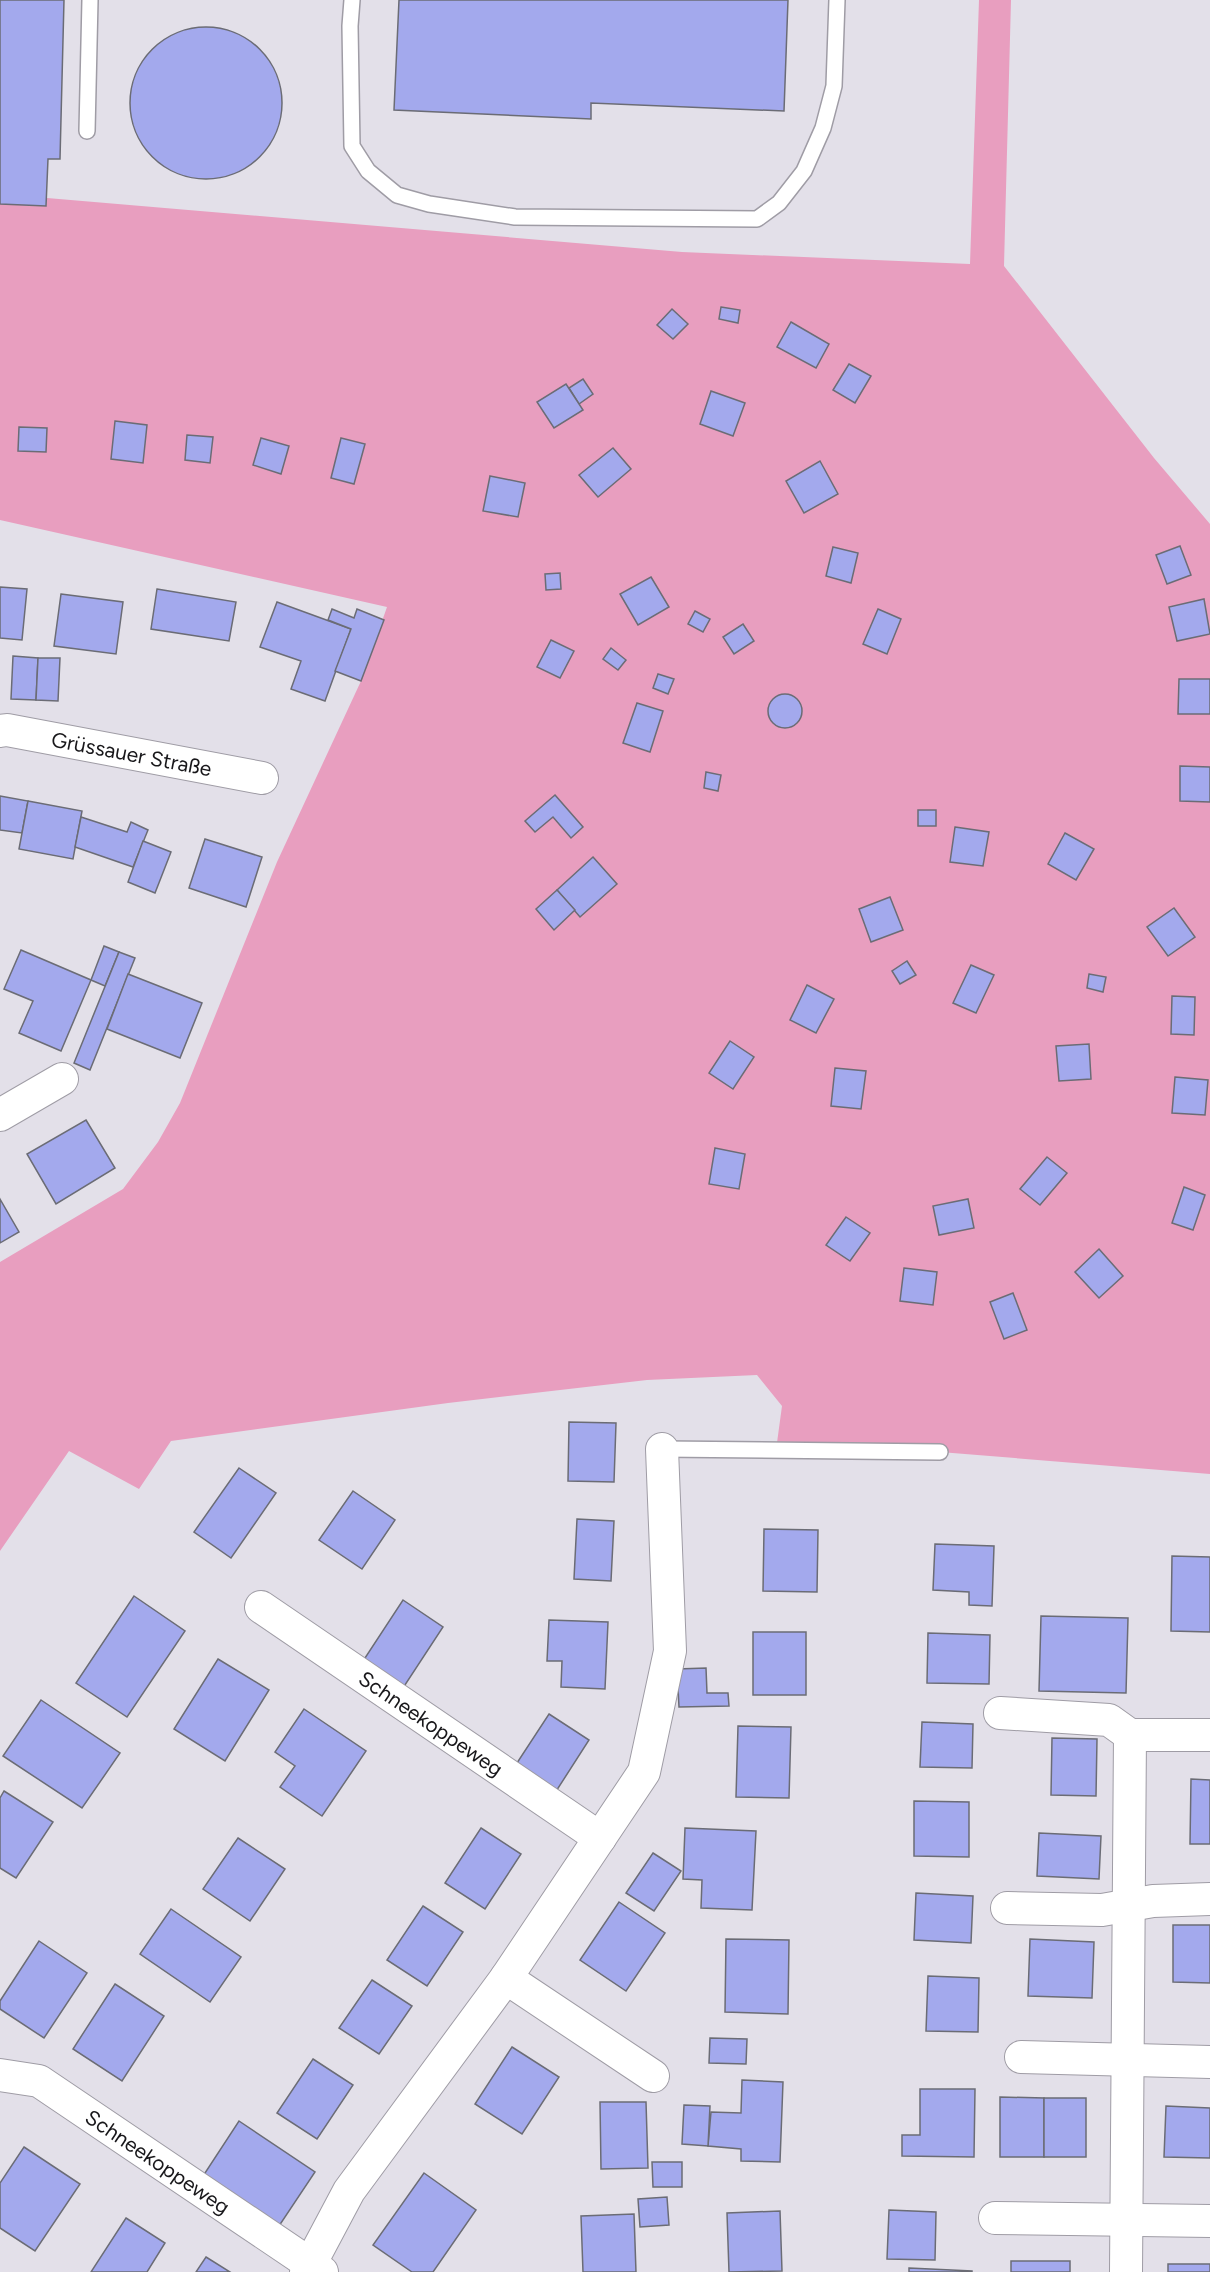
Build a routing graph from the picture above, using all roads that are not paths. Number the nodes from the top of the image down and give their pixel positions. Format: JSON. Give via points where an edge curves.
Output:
{"nodes":[{"id":1,"x":90,"y":0,"type":"edge"},
{"id":2,"x":352,"y":0,"type":"edge"},
{"id":3,"x":837,"y":0,"type":"edge"},
{"id":4,"x":87,"y":130,"type":"dead end"},
{"id":5,"x":0,"y":731,"type":"edge"},
{"id":6,"x":261,"y":778,"type":"dead end"},
{"id":7,"x":62,"y":1079,"type":"dead end"},
{"id":8,"x":0,"y":1114,"type":"edge"},
{"id":9,"x":662,"y":1449,"type":"joint"},
{"id":10,"x":940,"y":1452,"type":"dead end"},
{"id":11,"x":261,"y":1607,"type":"dead end"},
{"id":12,"x":1000,"y":1713,"type":"dead end"},
{"id":13,"x":1210,"y":1734,"type":"edge"},
{"id":14,"x":1130,"y":1736,"type":"junction"},
{"id":15,"x":600,"y":1838,"type":"junction"},
{"id":16,"x":1210,"y":1899,"type":"edge"},
{"id":17,"x":1129,"y":1905,"type":"junction"},
{"id":18,"x":1007,"y":1908,"type":"dead end"},
{"id":19,"x":506,"y":1978,"type":"junction"},
{"id":20,"x":1021,"y":2057,"type":"dead end"},
{"id":21,"x":1129,"y":2059,"type":"junction"},
{"id":22,"x":1210,"y":2062,"type":"edge"},
{"id":23,"x":0,"y":2074,"type":"edge"},
{"id":24,"x":653,"y":2076,"type":"dead end"},
{"id":25,"x":995,"y":2218,"type":"dead end"},
{"id":26,"x":1126,"y":2220,"type":"junction"},
{"id":27,"x":1210,"y":2221,"type":"edge"},
{"id":28,"x":313,"y":2269,"type":"edge"},
{"id":29,"x":1126,"y":2272,"type":"edge"}],
"edges":[{"from":1,"to":4,"type":"lane"},
{"from":2,"to":3,"type":"lane","via":[[352,146],[368,171],[397,195],[515,217],[757,219],[779,203],[804,171],[823,128],[834,86]]},
{"from":5,"to":6,"type":"street","name":"Grüssauer Straße"},
{"from":7,"to":8,"type":"street"},
{"from":9,"to":10,"type":"lane"},
{"from":9,"to":15,"type":"street","name":"Schneekoppeweg","via":[[670,1651],[644,1772]]},
{"from":11,"to":15,"type":"street","name":"Schneekoppeweg"},
{"from":12,"to":14,"type":"street","via":[[1109,1720]]},
{"from":13,"to":14,"type":"street"},
{"from":14,"to":17,"type":"street"},
{"from":15,"to":19,"type":"street","name":"Schneekoppeweg"},
{"from":16,"to":17,"type":"street"},
{"from":17,"to":18,"type":"street","via":[[1102,1910]]},
{"from":17,"to":21,"type":"street"},
{"from":19,"to":24,"type":"street"},
{"from":19,"to":28,"type":"street","name":"Schneekoppeweg","via":[[349,2191]]},
{"from":20,"to":21,"type":"street"},
{"from":21,"to":22,"type":"street"},
{"from":21,"to":26,"type":"street"},
{"from":23,"to":28,"type":"street","name":"Schneekoppeweg","via":[[39,2081]]},
{"from":25,"to":26,"type":"street"},
{"from":26,"to":27,"type":"street"},
{"from":26,"to":29,"type":"street"}]}
